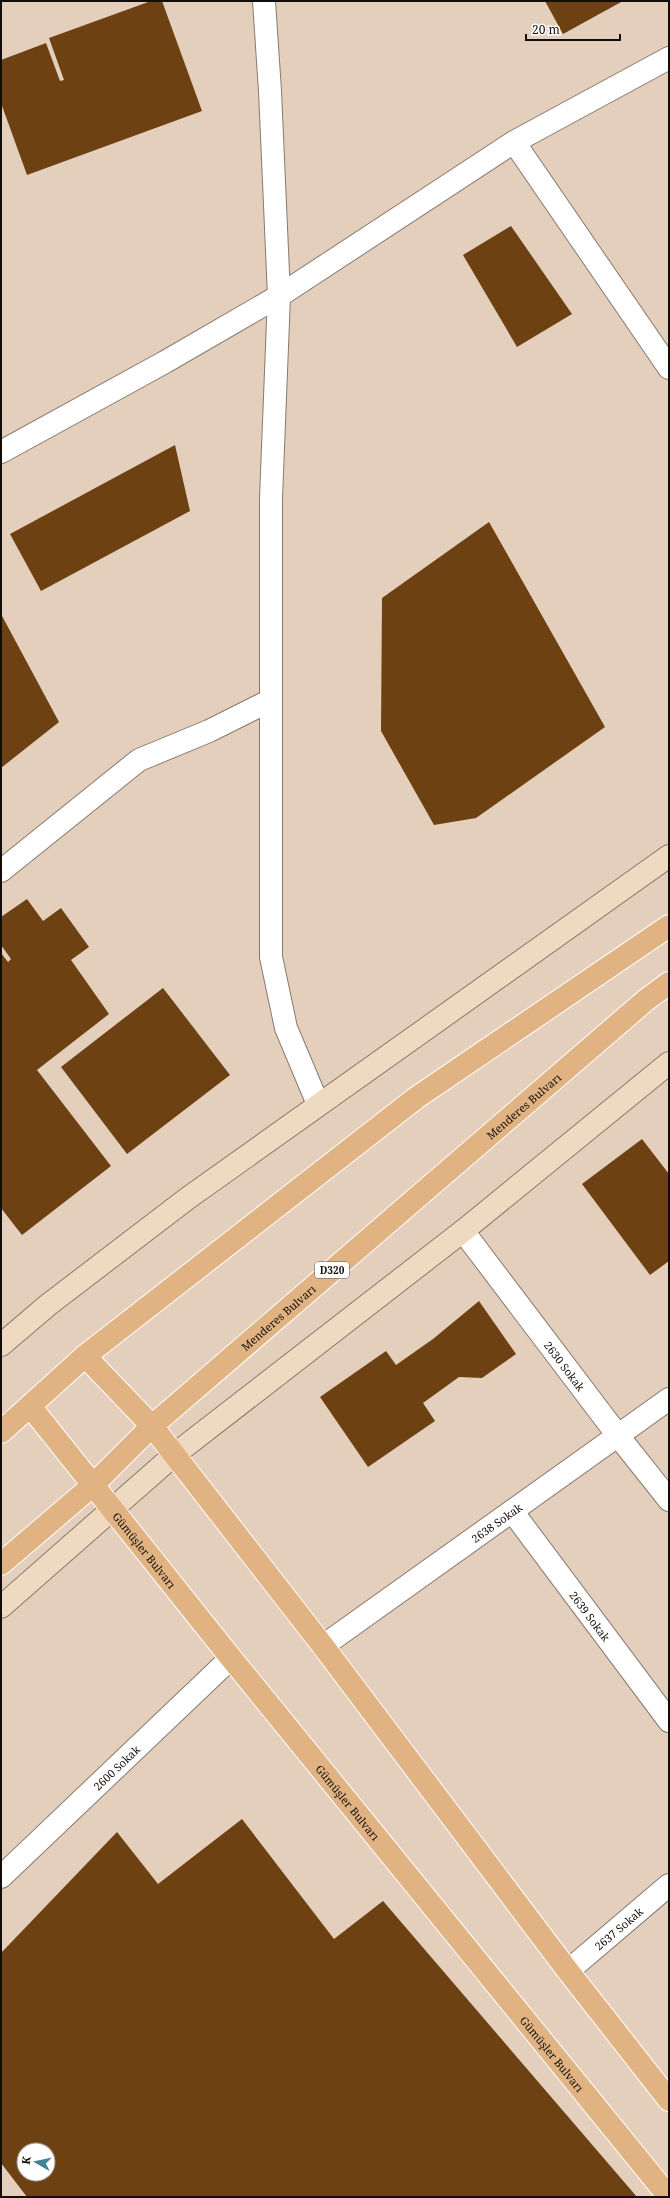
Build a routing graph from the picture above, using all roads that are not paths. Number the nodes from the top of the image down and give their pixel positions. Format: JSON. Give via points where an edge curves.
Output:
{"nodes":[{"id":1,"x":264,"y":1,"type":"edge"},
{"id":2,"x":669,"y":58,"type":"edge"},
{"id":3,"x":514,"y":142,"type":"junction"},
{"id":4,"x":279,"y":296,"type":"junction"},
{"id":5,"x":669,"y":368,"type":"edge"},
{"id":6,"x":1,"y":452,"type":"edge"},
{"id":7,"x":271,"y":700,"type":"junction"},
{"id":8,"x":669,"y":856,"type":"edge"},
{"id":9,"x":1,"y":871,"type":"edge"},
{"id":10,"x":669,"y":926,"type":"edge"},
{"id":11,"x":669,"y":983,"type":"edge"},
{"id":12,"x":669,"y":1063,"type":"edge"},
{"id":13,"x":318,"y":1104,"type":"junction"},
{"id":14,"x":462,"y":1231,"type":"junction"},
{"id":15,"x":1,"y":1345,"type":"edge"},
{"id":16,"x":85,"y":1356,"type":"junction"},
{"id":17,"x":669,"y":1399,"type":"edge"},
{"id":18,"x":30,"y":1406,"type":"junction"},
{"id":19,"x":152,"y":1426,"type":"junction"},
{"id":20,"x":1,"y":1432,"type":"edge"},
{"id":21,"x":618,"y":1437,"type":"junction"},
{"id":22,"x":174,"y":1455,"type":"junction"},
{"id":23,"x":92,"y":1486,"type":"junction"},
{"id":24,"x":669,"y":1500,"type":"edge"},
{"id":25,"x":112,"y":1511,"type":"junction"},
{"id":26,"x":512,"y":1512,"type":"junction"},
{"id":27,"x":1,"y":1564,"type":"edge"},
{"id":28,"x":1,"y":1607,"type":"edge"},
{"id":29,"x":323,"y":1646,"type":"junction"},
{"id":30,"x":231,"y":1658,"type":"junction"},
{"id":31,"x":669,"y":1721,"type":"edge"},
{"id":32,"x":1,"y":1877,"type":"edge"},
{"id":33,"x":669,"y":1886,"type":"edge"},
{"id":34,"x":568,"y":1971,"type":"junction"},
{"id":35,"x":669,"y":2100,"type":"edge"},
{"id":36,"x":669,"y":2197,"type":"edge"}],
"edges":[{"from":1,"to":4,"type":"street"},
{"from":2,"to":3,"type":"street"},
{"from":3,"to":4,"type":"street"},
{"from":3,"to":5,"type":"street"},
{"from":4,"to":6,"type":"street"},
{"from":4,"to":7,"type":"street","via":[[271,498]]},
{"from":7,"to":9,"type":"street","via":[[139,760]]},
{"from":7,"to":13,"type":"street","via":[[271,957],[286,1028]]},
{"from":8,"to":13,"type":"main road"},
{"from":10,"to":16,"type":"main road","via":[[416,1098]]},
{"from":11,"to":19,"type":"main road","name":"Menderes Bulvarı","number":"D320","via":[[640,1005]]},
{"from":12,"to":14,"type":"main road"},
{"from":13,"to":15,"type":"main road","via":[[182,1202],[48,1305]]},
{"from":14,"to":21,"type":"street","name":"2630 Sokak"},
{"from":14,"to":22,"type":"main road"},
{"from":16,"to":18,"type":"main road"},
{"from":16,"to":19,"type":"main road"},
{"from":17,"to":21,"type":"street","name":"2638 Sokak"},
{"from":18,"to":20,"type":"main road"},
{"from":18,"to":23,"type":"main road","name":"Gümüşler Bulvarı"},
{"from":19,"to":22,"type":"main road"},
{"from":19,"to":23,"type":"main road","name":"Menderes Bulvarı","number":"D320"},
{"from":21,"to":24,"type":"street","name":"2630 Sokak"},
{"from":21,"to":26,"type":"street","name":"2638 Sokak"},
{"from":22,"to":25,"type":"main road"},
{"from":22,"to":29,"type":"main road"},
{"from":23,"to":25,"type":"main road","name":"Gümüşler Bulvarı"},
{"from":23,"to":27,"type":"main road","name":"Menderes Bulvarı","number":"D320"},
{"from":25,"to":28,"type":"main road"},
{"from":25,"to":30,"type":"main road","name":"Gümüşler Bulvarı"},
{"from":26,"to":29,"type":"street","name":"2638 Sokak"},
{"from":26,"to":31,"type":"street","name":"2639 Sokak"},
{"from":29,"to":34,"type":"main road"},
{"from":30,"to":32,"type":"street","name":"2600 Sokak"},
{"from":30,"to":36,"type":"main road","name":"Gümüşler Bulvarı"},
{"from":33,"to":34,"type":"street","name":"2637 Sokak"},
{"from":34,"to":35,"type":"main road"}]}
